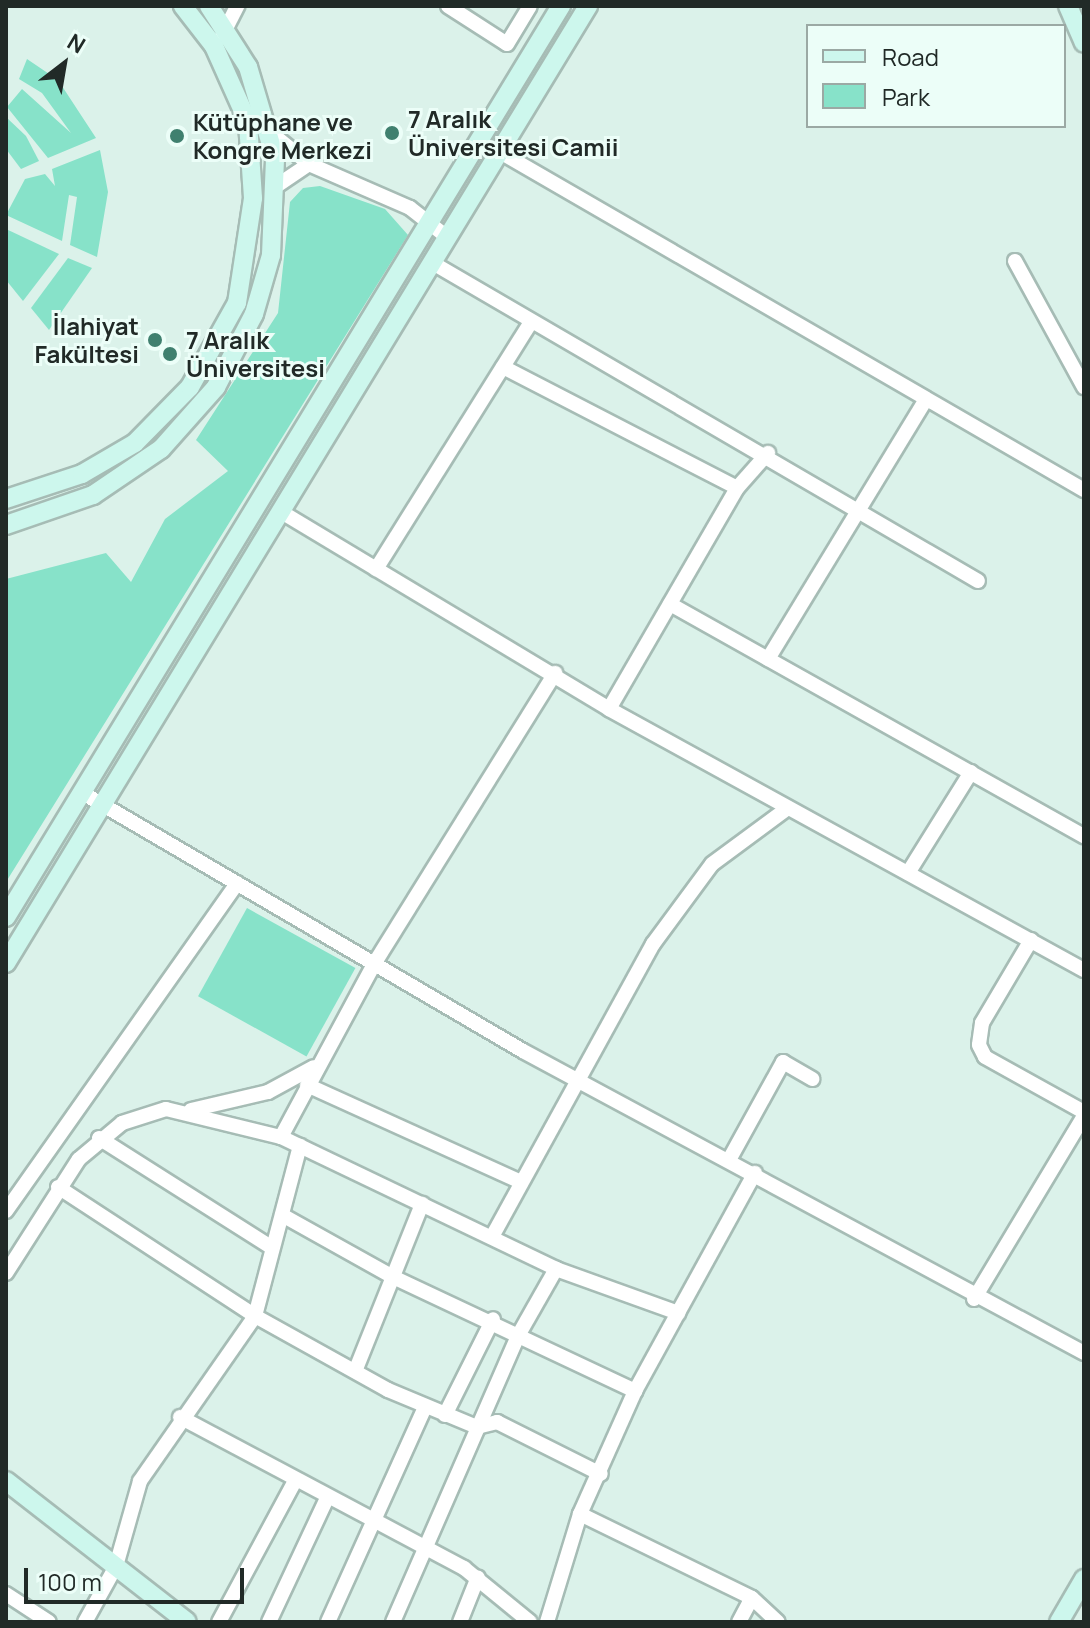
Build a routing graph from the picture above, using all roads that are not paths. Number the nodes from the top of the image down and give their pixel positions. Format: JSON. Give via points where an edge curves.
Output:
{"nodes":[{"id":1,"x":209,"y":6,"type":"edge"},
{"id":2,"x":237,"y":6,"type":"edge"},
{"id":3,"x":448,"y":6,"type":"edge"},
{"id":4,"x":530,"y":6,"type":"edge"},
{"id":5,"x":561,"y":6,"type":"edge"},
{"id":6,"x":588,"y":6,"type":"edge"},
{"id":7,"x":1068,"y":6,"type":"edge"},
{"id":8,"x":190,"y":9,"type":"edge"},
{"id":9,"x":228,"y":31,"type":"junction"},
{"id":10,"x":211,"y":42,"type":"junction"},
{"id":11,"x":1084,"y":43,"type":"edge"},
{"id":12,"x":271,"y":133,"type":"junction"},
{"id":13,"x":500,"y":152,"type":"junction"},
{"id":14,"x":309,"y":164,"type":"junction"},
{"id":15,"x":276,"y":186,"type":"junction"},
{"id":16,"x":252,"y":222,"type":"junction"},
{"id":17,"x":273,"y":223,"type":"junction"},
{"id":18,"x":429,"y":230,"type":"junction"},
{"id":19,"x":447,"y":237,"type":"junction"},
{"id":20,"x":1015,"y":261,"type":"dead end"},
{"id":21,"x":431,"y":262,"type":"junction"},
{"id":22,"x":531,"y":322,"type":"junction"},
{"id":23,"x":503,"y":367,"type":"junction"},
{"id":24,"x":1084,"y":387,"type":"edge"},
{"id":25,"x":926,"y":399,"type":"junction"},
{"id":26,"x":768,"y":453,"type":"junction"},
{"id":27,"x":737,"y":488,"type":"junction"},
{"id":28,"x":1084,"y":490,"type":"edge"},
{"id":29,"x":6,"y":499,"type":"edge"},
{"id":30,"x":861,"y":506,"type":"junction"},
{"id":31,"x":280,"y":511,"type":"junction"},
{"id":32,"x":6,"y":525,"type":"edge"},
{"id":33,"x":376,"y":569,"type":"junction"},
{"id":34,"x":978,"y":581,"type":"dead end"},
{"id":35,"x":670,"y":604,"type":"junction"},
{"id":36,"x":768,"y":659,"type":"junction"},
{"id":37,"x":555,"y":673,"type":"junction"},
{"id":38,"x":609,"y":709,"type":"junction"},
{"id":39,"x":971,"y":772,"type":"junction"},
{"id":40,"x":81,"y":792,"type":"junction"},
{"id":41,"x":102,"y":804,"type":"junction"},
{"id":42,"x":788,"y":808,"type":"junction"},
{"id":43,"x":1084,"y":836,"type":"edge"},
{"id":44,"x":908,"y":873,"type":"junction"},
{"id":45,"x":237,"y":883,"type":"junction"},
{"id":46,"x":9,"y":904,"type":"edge"},
{"id":47,"x":38,"y":910,"type":"junction"},
{"id":48,"x":1031,"y":940,"type":"junction"},
{"id":49,"x":6,"y":963,"type":"edge"},
{"id":50,"x":374,"y":964,"type":"junction"},
{"id":51,"x":1084,"y":970,"type":"edge"},
{"id":52,"x":314,"y":1067,"type":"junction"},
{"id":53,"x":577,"y":1079,"type":"junction"},
{"id":54,"x":813,"y":1079,"type":"dead end"},
{"id":55,"x":307,"y":1085,"type":"junction"},
{"id":56,"x":184,"y":1112,"type":"junction"},
{"id":57,"x":1084,"y":1114,"type":"edge"},
{"id":58,"x":281,"y":1137,"type":"junction"},
{"id":59,"x":99,"y":1138,"type":"junction"},
{"id":60,"x":300,"y":1146,"type":"junction"},
{"id":61,"x":729,"y":1160,"type":"junction"},
{"id":62,"x":755,"y":1173,"type":"junction"},
{"id":63,"x":521,"y":1182,"type":"junction"},
{"id":64,"x":58,"y":1187,"type":"junction"},
{"id":65,"x":422,"y":1204,"type":"junction"},
{"id":66,"x":6,"y":1211,"type":"edge"},
{"id":67,"x":282,"y":1215,"type":"junction"},
{"id":68,"x":493,"y":1235,"type":"junction"},
{"id":69,"x":269,"y":1246,"type":"junction"},
{"id":70,"x":556,"y":1269,"type":"junction"},
{"id":71,"x":6,"y":1273,"type":"edge"},
{"id":72,"x":393,"y":1277,"type":"junction"},
{"id":73,"x":974,"y":1299,"type":"junction"},
{"id":74,"x":678,"y":1313,"type":"junction"},
{"id":75,"x":255,"y":1316,"type":"junction"},
{"id":76,"x":493,"y":1319,"type":"junction"},
{"id":77,"x":519,"y":1334,"type":"junction"},
{"id":78,"x":1084,"y":1353,"type":"edge"},
{"id":79,"x":356,"y":1369,"type":"junction"},
{"id":80,"x":635,"y":1391,"type":"junction"},
{"id":81,"x":425,"y":1407,"type":"junction"},
{"id":82,"x":445,"y":1415,"type":"junction"},
{"id":83,"x":180,"y":1417,"type":"junction"},
{"id":84,"x":477,"y":1427,"type":"junction"},
{"id":85,"x":601,"y":1474,"type":"junction"},
{"id":86,"x":6,"y":1481,"type":"edge"},
{"id":87,"x":295,"y":1481,"type":"junction"},
{"id":88,"x":327,"y":1498,"type":"junction"},
{"id":89,"x":580,"y":1514,"type":"junction"},
{"id":90,"x":371,"y":1520,"type":"junction"},
{"id":91,"x":426,"y":1546,"type":"junction"},
{"id":92,"x":116,"y":1566,"type":"junction"},
{"id":93,"x":478,"y":1577,"type":"junction"},
{"id":94,"x":1084,"y":1579,"type":"edge"},
{"id":95,"x":6,"y":1594,"type":"edge"},
{"id":96,"x":752,"y":1598,"type":"junction"},
{"id":97,"x":49,"y":1622,"type":"edge"},
{"id":98,"x":85,"y":1622,"type":"edge"},
{"id":99,"x":187,"y":1622,"type":"edge"},
{"id":100,"x":219,"y":1622,"type":"edge"},
{"id":101,"x":269,"y":1622,"type":"edge"},
{"id":102,"x":328,"y":1622,"type":"edge"},
{"id":103,"x":393,"y":1622,"type":"edge"},
{"id":104,"x":460,"y":1622,"type":"edge"},
{"id":105,"x":530,"y":1622,"type":"edge"},
{"id":106,"x":547,"y":1622,"type":"edge"},
{"id":107,"x":739,"y":1622,"type":"edge"},
{"id":108,"x":778,"y":1622,"type":"edge"},
{"id":109,"x":1059,"y":1622,"type":"edge"}],
"edges":[{"from":1,"to":9,"type":"street"},
{"from":2,"to":9,"type":"street"},
{"from":3,"to":4,"type":"street","via":[[507,44]]},
{"from":5,"to":18,"type":"street"},
{"from":6,"to":13,"type":"street"},
{"from":7,"to":11,"type":"street"},
{"from":8,"to":10,"type":"street"},
{"from":9,"to":10,"type":"street"},
{"from":9,"to":12,"type":"street"},
{"from":10,"to":16,"type":"street","via":[[248,122]]},
{"from":12,"to":14,"type":"street"},
{"from":12,"to":15,"type":"street"},
{"from":13,"to":19,"type":"street"},
{"from":13,"to":25,"type":"street"},
{"from":14,"to":15,"type":"street"},
{"from":14,"to":18,"type":"street","via":[[410,208]]},
{"from":15,"to":17,"type":"street"},
{"from":16,"to":17,"type":"street"},
{"from":16,"to":29,"type":"street","via":[[231,319],[190,387],[122,451],[82,474]]},
{"from":17,"to":32,"type":"street","via":[[254,314],[227,370],[191,420],[93,495]]},
{"from":18,"to":19,"type":"street"},
{"from":18,"to":40,"type":"street"},
{"from":19,"to":21,"type":"street"},
{"from":20,"to":24,"type":"street"},
{"from":21,"to":22,"type":"street"},
{"from":21,"to":31,"type":"street"},
{"from":22,"to":23,"type":"street"},
{"from":22,"to":26,"type":"street"},
{"from":23,"to":27,"type":"street"},
{"from":23,"to":33,"type":"street"},
{"from":25,"to":28,"type":"street"},
{"from":25,"to":30,"type":"street"},
{"from":26,"to":27,"type":"street"},
{"from":26,"to":30,"type":"street"},
{"from":27,"to":35,"type":"street"},
{"from":30,"to":34,"type":"street"},
{"from":30,"to":36,"type":"street"},
{"from":31,"to":33,"type":"street"},
{"from":31,"to":41,"type":"street"},
{"from":33,"to":37,"type":"street"},
{"from":35,"to":36,"type":"street"},
{"from":35,"to":38,"type":"street"},
{"from":36,"to":39,"type":"street"},
{"from":37,"to":38,"type":"street"},
{"from":37,"to":50,"type":"street"},
{"from":38,"to":42,"type":"street"},
{"from":39,"to":43,"type":"street"},
{"from":39,"to":44,"type":"street"},
{"from":40,"to":41,"type":"street"},
{"from":40,"to":46,"type":"street"},
{"from":41,"to":45,"type":"street"},
{"from":41,"to":47,"type":"street"},
{"from":42,"to":44,"type":"street"},
{"from":42,"to":53,"type":"street","via":[[712,864],[653,944]]},
{"from":44,"to":48,"type":"street"},
{"from":45,"to":50,"type":"street"},
{"from":45,"to":66,"type":"street"},
{"from":46,"to":47,"type":"street"},
{"from":47,"to":49,"type":"street"},
{"from":48,"to":51,"type":"street"},
{"from":48,"to":57,"type":"street","via":[[982,1023],[979,1045],[985,1057]]},
{"from":50,"to":52,"type":"street"},
{"from":50,"to":53,"type":"street"},
{"from":52,"to":55,"type":"street"},
{"from":52,"to":56,"type":"street","via":[[268,1092]]},
{"from":53,"to":61,"type":"street"},
{"from":53,"to":63,"type":"street"},
{"from":54,"to":61,"type":"street","via":[[783,1062]]},
{"from":55,"to":58,"type":"street"},
{"from":55,"to":63,"type":"street"},
{"from":56,"to":58,"type":"street"},
{"from":56,"to":59,"type":"street","via":[[143,1113]]},
{"from":57,"to":73,"type":"street"},
{"from":58,"to":60,"type":"street"},
{"from":59,"to":64,"type":"street"},
{"from":59,"to":69,"type":"street"},
{"from":60,"to":65,"type":"street"},
{"from":60,"to":67,"type":"street"},
{"from":61,"to":62,"type":"street"},
{"from":62,"to":73,"type":"street"},
{"from":62,"to":74,"type":"street"},
{"from":63,"to":68,"type":"street"},
{"from":64,"to":71,"type":"street"},
{"from":64,"to":75,"type":"street"},
{"from":65,"to":68,"type":"street"},
{"from":65,"to":72,"type":"street"},
{"from":67,"to":69,"type":"street"},
{"from":67,"to":72,"type":"street"},
{"from":68,"to":70,"type":"street"},
{"from":69,"to":75,"type":"street"},
{"from":70,"to":74,"type":"street"},
{"from":70,"to":77,"type":"street"},
{"from":72,"to":76,"type":"street"},
{"from":72,"to":79,"type":"street"},
{"from":73,"to":78,"type":"street"},
{"from":74,"to":80,"type":"street"},
{"from":75,"to":79,"type":"street"},
{"from":75,"to":83,"type":"street"},
{"from":76,"to":77,"type":"street"},
{"from":76,"to":82,"type":"street"},
{"from":77,"to":80,"type":"street"},
{"from":77,"to":84,"type":"street"},
{"from":79,"to":81,"type":"street"},
{"from":80,"to":85,"type":"street"},
{"from":81,"to":82,"type":"street"},
{"from":81,"to":90,"type":"street"},
{"from":82,"to":84,"type":"street"},
{"from":83,"to":87,"type":"street"},
{"from":83,"to":92,"type":"street","via":[[129,1503]]},
{"from":84,"to":85,"type":"street","via":[[497,1422]]},
{"from":84,"to":91,"type":"street"},
{"from":85,"to":89,"type":"street"},
{"from":86,"to":92,"type":"street"},
{"from":87,"to":88,"type":"street"},
{"from":87,"to":100,"type":"street"},
{"from":88,"to":90,"type":"street"},
{"from":88,"to":101,"type":"street"},
{"from":89,"to":96,"type":"street"},
{"from":89,"to":106,"type":"street"},
{"from":90,"to":91,"type":"street"},
{"from":90,"to":102,"type":"street"},
{"from":91,"to":93,"type":"street"},
{"from":91,"to":103,"type":"street"},
{"from":92,"to":98,"type":"street"},
{"from":92,"to":99,"type":"street"},
{"from":93,"to":104,"type":"street"},
{"from":93,"to":105,"type":"street"},
{"from":94,"to":109,"type":"street"},
{"from":95,"to":97,"type":"street"},
{"from":96,"to":107,"type":"street"},
{"from":96,"to":108,"type":"street"}]}
